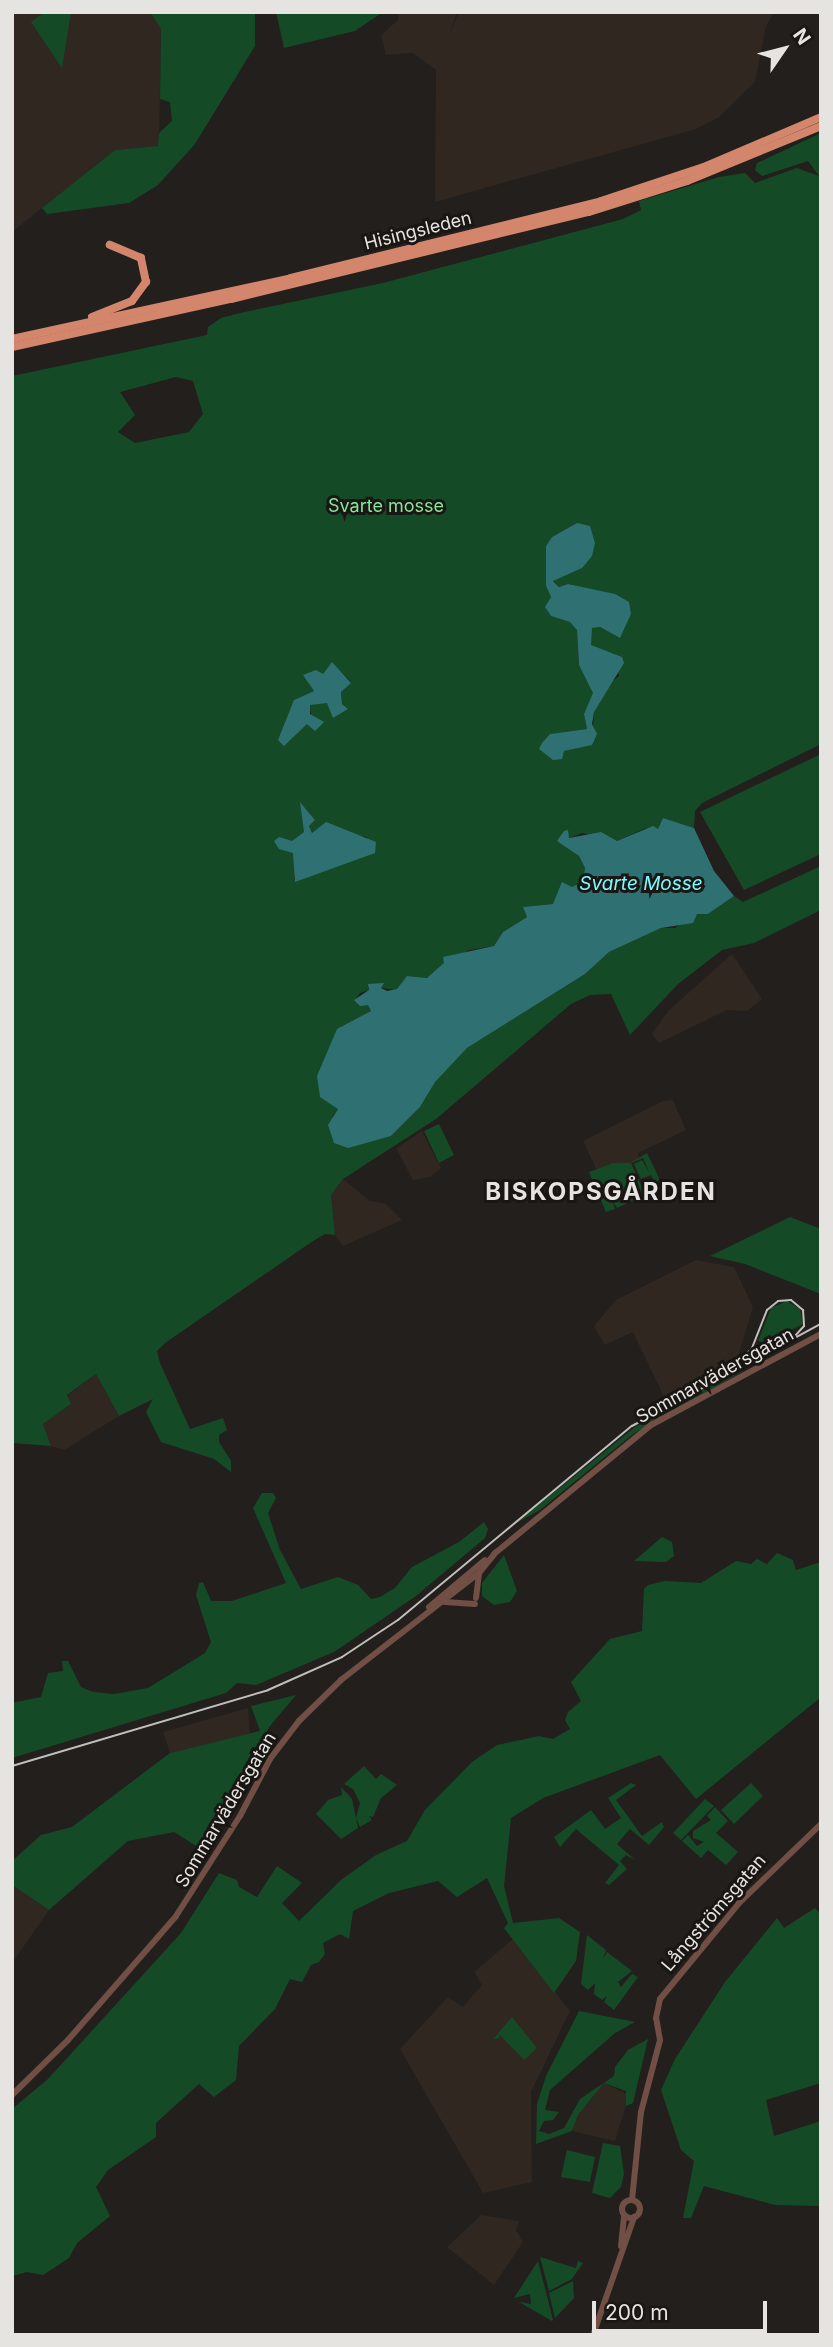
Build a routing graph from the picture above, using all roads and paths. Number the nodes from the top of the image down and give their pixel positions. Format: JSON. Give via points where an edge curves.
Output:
{"nodes":[{"id":1,"x":821,"y":112,"type":"edge"},
{"id":2,"x":821,"y":117,"type":"edge"},
{"id":3,"x":821,"y":126,"type":"edge"},
{"id":4,"x":800,"y":127,"type":"junction"},
{"id":5,"x":110,"y":245,"type":"dead end"},
{"id":6,"x":86,"y":321,"type":"junction"},
{"id":7,"x":12,"y":339,"type":"edge"},
{"id":8,"x":12,"y":347,"type":"edge"},
{"id":9,"x":821,"y":1334,"type":"edge"},
{"id":10,"x":495,"y":1553,"type":"junction"},
{"id":11,"x":479,"y":1573,"type":"junction"},
{"id":12,"x":436,"y":1605,"type":"junction"},
{"id":13,"x":421,"y":1616,"type":"junction"},
{"id":14,"x":821,"y":1824,"type":"edge"},
{"id":15,"x":12,"y":2095,"type":"edge"},
{"id":16,"x":632,"y":2200,"type":"junction"},
{"id":17,"x":624,"y":2215,"type":"junction"},
{"id":18,"x":634,"y":2217,"type":"junction"},
{"id":19,"x":619,"y":2262,"type":"junction"},
{"id":20,"x":593,"y":2335,"type":"edge"}],
"edges":[{"from":1,"to":4,"type":"highway"},
{"from":2,"to":4,"type":"highway","name":"Hisingsleden"},
{"from":3,"to":8,"type":"highway","name":"Hisingsleden","via":[[687,181],[589,212]]},
{"from":4,"to":6,"type":"highway","name":"Hisingsleden","via":[[685,174],[590,204],[291,278]]},
{"from":5,"to":6,"type":"highway","via":[[141,258],[146,282],[132,301]]},
{"from":6,"to":7,"type":"highway","name":"Hisingsleden"},
{"from":9,"to":10,"type":"street","name":"Sommarvädersgatan","via":[[651,1425]]},
{"from":10,"to":11,"type":"street","name":"Sommarvädersgatan"},
{"from":10,"to":13,"type":"street","name":"Sommarvädersgatan","via":[[434,1600]]},
{"from":11,"to":12,"type":"street","name":"Sommarvädersgatan"},
{"from":11,"to":12,"type":"street","via":[[475,1601],[455,1599]]},
{"from":12,"to":13,"type":"street","name":"Sommarvädersgatan"},
{"from":13,"to":15,"type":"street","name":"Sommarvädersgatan","via":[[321,1698],[285,1736],[185,1904],[68,2040]]},
{"from":14,"to":16,"type":"street","name":"Långströmsgatan","via":[[739,1903],[660,2000],[656,2018],[659,2048],[639,2122]]},
{"from":16,"to":17,"type":"street","name":"Långströmsgatan","via":[[623,2204]]},
{"from":16,"to":18,"type":"street","name":"Långströmsgatan","via":[[639,2208]]},
{"from":17,"to":18,"type":"street"},
{"from":17,"to":19,"type":"street","name":"Långströmsgatan"},
{"from":18,"to":19,"type":"street","name":"Långströmsgatan"},
{"from":19,"to":20,"type":"street","name":"Långströmsgatan"}]}
